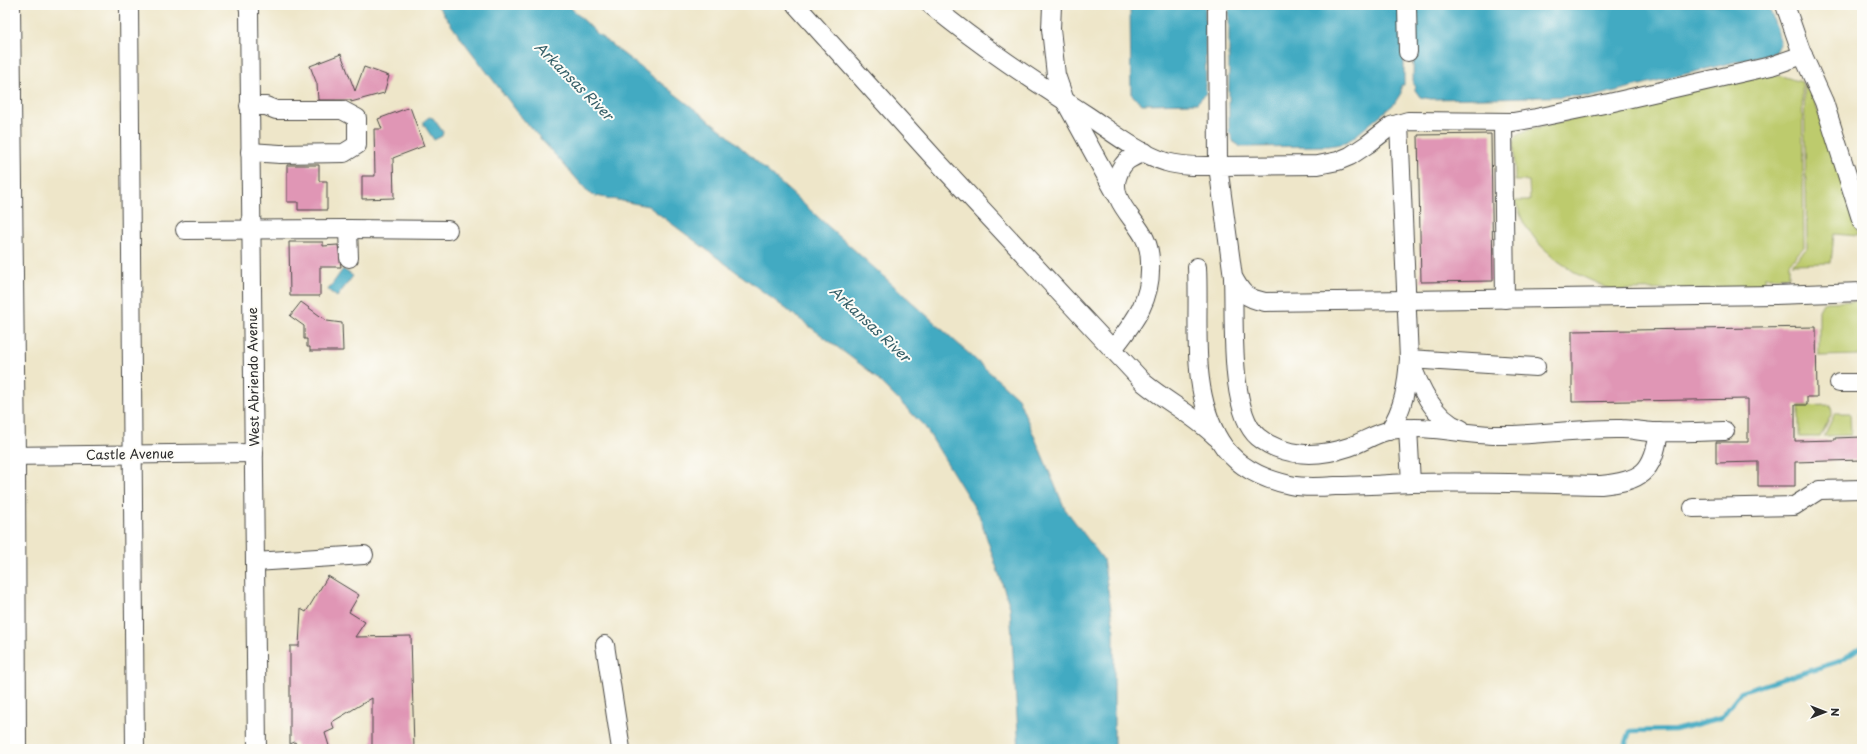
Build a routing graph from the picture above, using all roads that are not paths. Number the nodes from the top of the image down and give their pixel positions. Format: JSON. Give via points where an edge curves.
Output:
{"nodes":[{"id":1,"x":11,"y":5,"type":"edge"},
{"id":2,"x":129,"y":5,"type":"edge"},
{"id":3,"x":248,"y":5,"type":"edge"},
{"id":4,"x":796,"y":5,"type":"edge"},
{"id":5,"x":931,"y":5,"type":"edge"},
{"id":6,"x":1052,"y":5,"type":"edge"},
{"id":7,"x":1217,"y":5,"type":"edge"},
{"id":8,"x":1407,"y":5,"type":"edge"},
{"id":9,"x":1785,"y":5,"type":"edge"},
{"id":10,"x":1408,"y":52,"type":"dead end"},
{"id":11,"x":1803,"y":55,"type":"junction"},
{"id":12,"x":1065,"y":101,"type":"junction"},
{"id":13,"x":327,"y":102,"type":"dead end"},
{"id":14,"x":258,"y":106,"type":"junction"},
{"id":15,"x":1503,"y":122,"type":"junction"},
{"id":16,"x":1399,"y":124,"type":"junction"},
{"id":17,"x":250,"y":152,"type":"junction"},
{"id":18,"x":1145,"y":152,"type":"junction"},
{"id":19,"x":1218,"y":166,"type":"junction"},
{"id":20,"x":1119,"y":200,"type":"junction"},
{"id":21,"x":1862,"y":222,"type":"edge"},
{"id":22,"x":348,"y":229,"type":"junction"},
{"id":23,"x":186,"y":230,"type":"dead end"},
{"id":24,"x":251,"y":230,"type":"junction"},
{"id":25,"x":448,"y":230,"type":"dead end"},
{"id":26,"x":349,"y":258,"type":"dead end"},
{"id":27,"x":1198,"y":267,"type":"dead end"},
{"id":28,"x":1233,"y":277,"type":"junction"},
{"id":29,"x":1862,"y":292,"type":"edge"},
{"id":30,"x":1505,"y":299,"type":"junction"},
{"id":31,"x":1406,"y":300,"type":"junction"},
{"id":32,"x":1113,"y":349,"type":"junction"},
{"id":33,"x":1409,"y":360,"type":"junction"},
{"id":34,"x":1536,"y":367,"type":"dead end"},
{"id":35,"x":1839,"y":383,"type":"dead end"},
{"id":36,"x":1862,"y":383,"type":"edge"},
{"id":37,"x":1408,"y":428,"type":"junction"},
{"id":38,"x":1389,"y":431,"type":"junction"},
{"id":39,"x":1725,"y":431,"type":"dead end"},
{"id":40,"x":1471,"y":432,"type":"junction"},
{"id":41,"x":1659,"y":432,"type":"junction"},
{"id":42,"x":1221,"y":442,"type":"junction"},
{"id":43,"x":254,"y":453,"type":"junction"},
{"id":44,"x":133,"y":454,"type":"junction"},
{"id":45,"x":11,"y":456,"type":"edge"},
{"id":46,"x":1411,"y":483,"type":"junction"},
{"id":47,"x":1862,"y":489,"type":"edge"},
{"id":48,"x":1693,"y":508,"type":"dead end"},
{"id":49,"x":364,"y":555,"type":"dead end"},
{"id":50,"x":255,"y":562,"type":"junction"},
{"id":51,"x":605,"y":645,"type":"dead end"},
{"id":52,"x":18,"y":749,"type":"edge"},
{"id":53,"x":136,"y":749,"type":"edge"},
{"id":54,"x":257,"y":749,"type":"edge"},
{"id":55,"x":621,"y":749,"type":"edge"}],
"edges":[{"from":1,"to":45,"type":"street"},
{"from":2,"to":44,"type":"street"},
{"from":3,"to":14,"type":"street","name":"West Abriendo Avenue"},
{"from":4,"to":32,"type":"street"},
{"from":5,"to":12,"type":"street","via":[[960,29]]},
{"from":6,"to":12,"type":"street","via":[[1051,29],[1056,75]]},
{"from":7,"to":19,"type":"street"},
{"from":8,"to":10,"type":"street"},
{"from":9,"to":11,"type":"street"},
{"from":11,"to":15,"type":"street","via":[[1771,66],[1609,104]]},
{"from":11,"to":21,"type":"street","via":[[1824,102]]},
{"from":12,"to":18,"type":"street"},
{"from":12,"to":20,"type":"street"},
{"from":13,"to":14,"type":"street","via":[[276,102]]},
{"from":14,"to":17,"type":"street","name":"West Abriendo Avenue"},
{"from":14,"to":17,"type":"street","via":[[276,110],[342,110],[357,118],[357,145],[344,154]]},
{"from":15,"to":16,"type":"street","via":[[1408,121]]},
{"from":15,"to":30,"type":"street"},
{"from":16,"to":19,"type":"street","via":[[1391,126],[1350,156],[1338,161],[1318,165]]},
{"from":16,"to":31,"type":"street"},
{"from":17,"to":24,"type":"street","name":"West Abriendo Avenue"},
{"from":18,"to":19,"type":"street","via":[[1166,162],[1185,166]]},
{"from":18,"to":20,"type":"street","via":[[1128,160],[1120,169],[1116,184]]},
{"from":19,"to":28,"type":"street"},
{"from":20,"to":32,"type":"street","via":[[1146,240],[1150,280],[1145,303],[1135,321]]},
{"from":22,"to":24,"type":"street"},
{"from":22,"to":25,"type":"street"},
{"from":22,"to":26,"type":"street"},
{"from":23,"to":24,"type":"street"},
{"from":24,"to":43,"type":"street","name":"West Abriendo Avenue"},
{"from":27,"to":42,"type":"street","via":[[1200,382],[1210,418]]},
{"from":28,"to":31,"type":"street","via":[[1241,292],[1252,299],[1265,302]]},
{"from":28,"to":38,"type":"street","via":[[1235,378],[1239,401],[1256,436],[1288,452],[1326,454]]},
{"from":29,"to":30,"type":"street"},
{"from":30,"to":31,"type":"street"},
{"from":31,"to":33,"type":"street"},
{"from":32,"to":42,"type":"street","via":[[1144,383],[1206,427]]},
{"from":33,"to":34,"type":"street"},
{"from":33,"to":38,"type":"street","via":[[1404,402]]},
{"from":33,"to":40,"type":"street","via":[[1417,381],[1441,416],[1455,427]]},
{"from":35,"to":36,"type":"street"},
{"from":37,"to":38,"type":"street"},
{"from":37,"to":40,"type":"street"},
{"from":37,"to":46,"type":"street"},
{"from":39,"to":41,"type":"street"},
{"from":40,"to":41,"type":"street","via":[[1492,435],[1622,429]]},
{"from":41,"to":46,"type":"street","via":[[1651,464],[1638,476],[1624,483]]},
{"from":42,"to":46,"type":"street","via":[[1231,455],[1247,468],[1268,479],[1292,485],[1317,487]]},
{"from":43,"to":44,"type":"street","name":"Castle Avenue"},
{"from":43,"to":50,"type":"street","name":"West Abriendo Avenue"},
{"from":44,"to":45,"type":"street","name":"Castle Avenue"},
{"from":44,"to":53,"type":"street"},
{"from":45,"to":52,"type":"street"},
{"from":47,"to":48,"type":"street","via":[[1819,490],[1794,506]]},
{"from":49,"to":50,"type":"street"},
{"from":50,"to":54,"type":"street","name":"West Abriendo Avenue"},
{"from":51,"to":55,"type":"street"}]}
